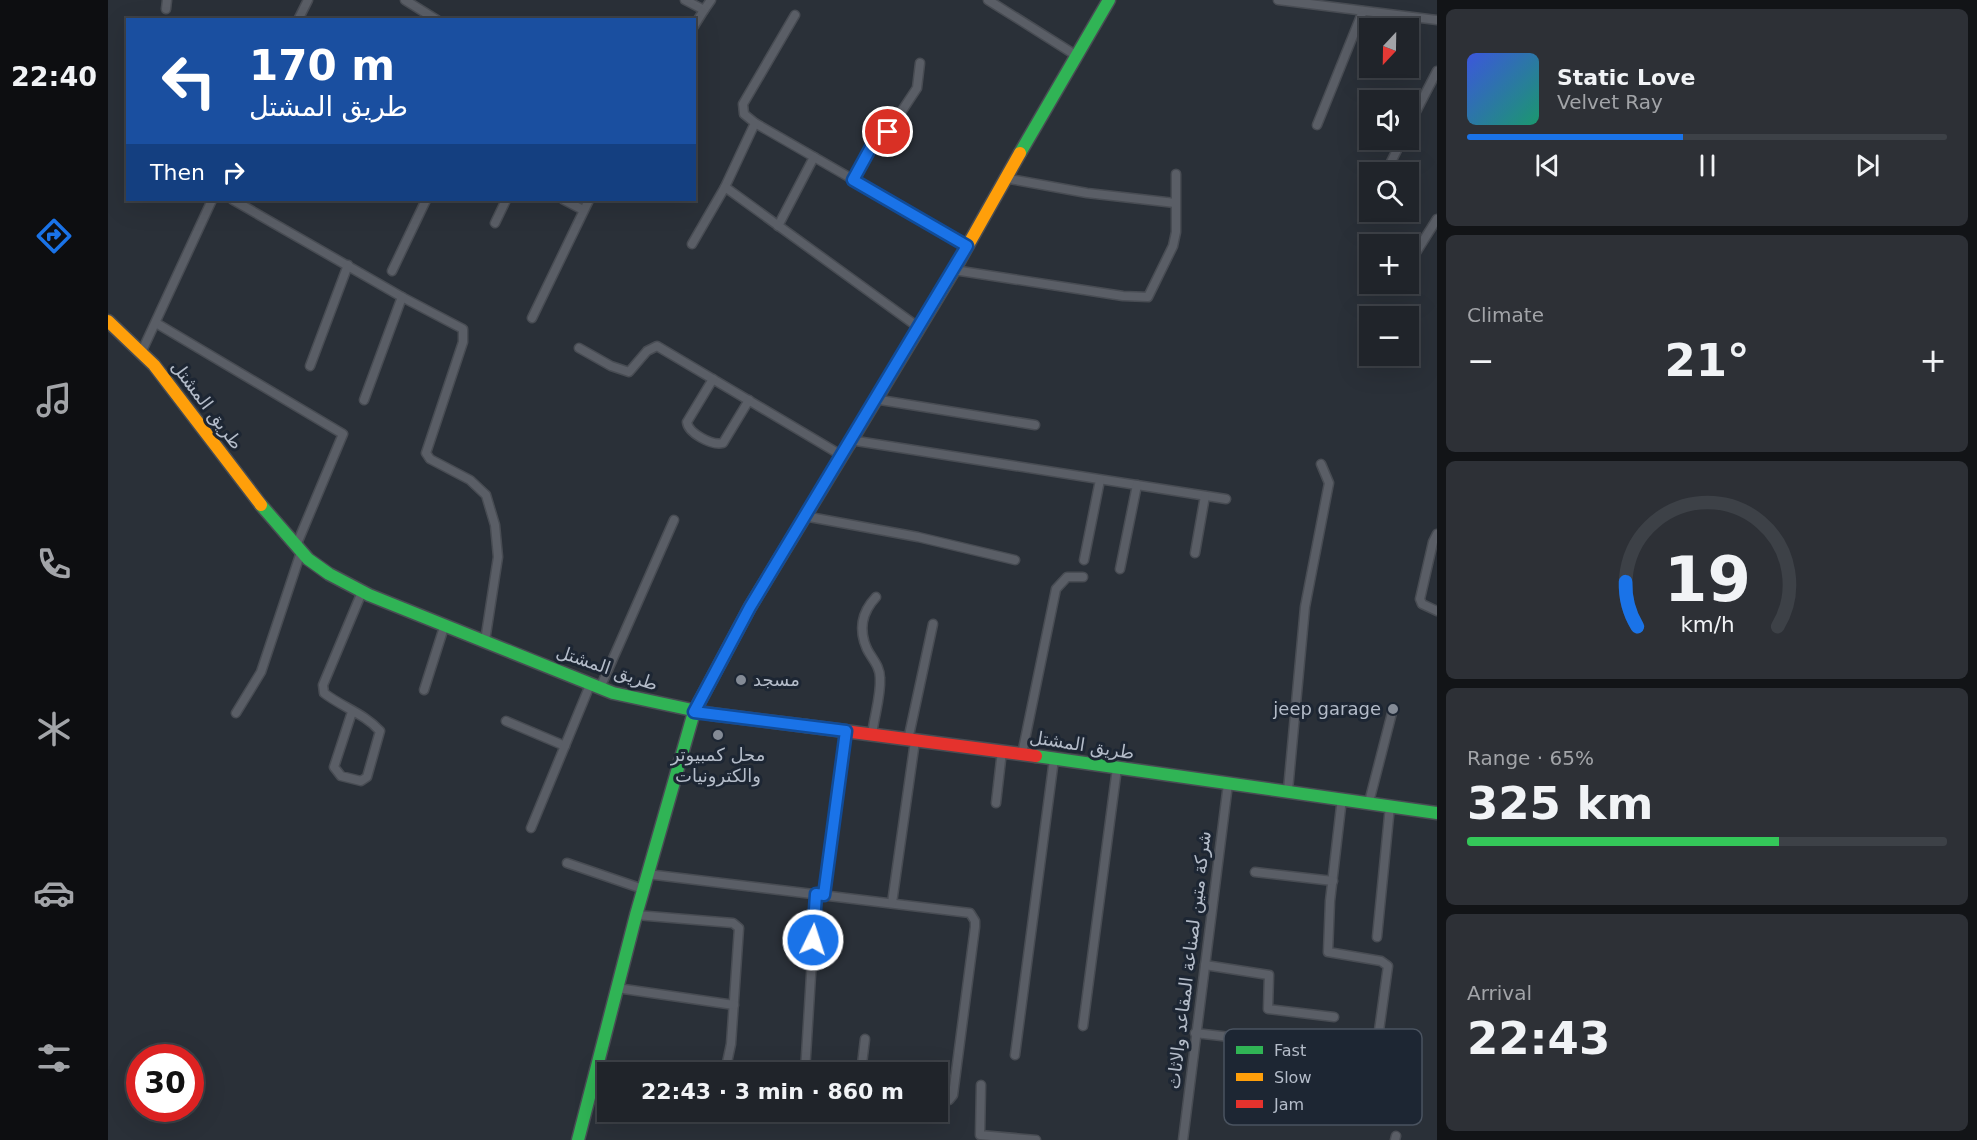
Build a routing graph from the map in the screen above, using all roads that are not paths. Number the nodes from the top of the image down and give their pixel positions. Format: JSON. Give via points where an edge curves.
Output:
{"nodes":[{"id":1,"x":308,"y":0,"type":"edge"},
{"id":2,"x":405,"y":0,"type":"edge"},
{"id":3,"x":686,"y":0,"type":"edge"},
{"id":4,"x":711,"y":0,"type":"edge"},
{"id":5,"x":988,"y":0,"type":"edge"},
{"id":6,"x":1109,"y":0,"type":"edge"},
{"id":7,"x":1278,"y":0,"type":"edge"},
{"id":8,"x":1329,"y":3,"type":"edge"},
{"id":9,"x":704,"y":10,"type":"junction"},
{"id":10,"x":1363,"y":11,"type":"junction"},
{"id":11,"x":795,"y":15,"type":"dead end"},
{"id":12,"x":299,"y":18,"type":"edge"},
{"id":13,"x":434,"y":18,"type":"edge"},
{"id":14,"x":1437,"y":20,"type":"edge"},
{"id":15,"x":696,"y":23,"type":"edge"},
{"id":16,"x":1077,"y":56,"type":"junction"},
{"id":17,"x":920,"y":63,"type":"dead end"},
{"id":18,"x":1437,"y":71,"type":"edge"},
{"id":19,"x":1419,"y":106,"type":"edge"},
{"id":20,"x":755,"y":123,"type":"junction"},
{"id":21,"x":1317,"y":125,"type":"dead end"},
{"id":22,"x":814,"y":158,"type":"junction"},
{"id":23,"x":1176,"y":174,"type":"dead end"},
{"id":24,"x":1004,"y":178,"type":"junction"},
{"id":25,"x":853,"y":180,"type":"junction"},
{"id":26,"x":725,"y":187,"type":"junction"},
{"id":27,"x":212,"y":201,"type":"edge"},
{"id":28,"x":235,"y":201,"type":"edge"},
{"id":29,"x":426,"y":201,"type":"edge"},
{"id":30,"x":506,"y":201,"type":"edge"},
{"id":31,"x":566,"y":201,"type":"edge"},
{"id":32,"x":588,"y":201,"type":"edge"},
{"id":33,"x":1175,"y":203,"type":"junction"},
{"id":34,"x":583,"y":210,"type":"junction"},
{"id":35,"x":1437,"y":219,"type":"edge"},
{"id":36,"x":495,"y":223,"type":"dead end"},
{"id":37,"x":778,"y":226,"type":"junction"},
{"id":38,"x":692,"y":244,"type":"dead end"},
{"id":39,"x":967,"y":246,"type":"junction"},
{"id":40,"x":1419,"y":248,"type":"edge"},
{"id":41,"x":348,"y":265,"type":"junction"},
{"id":42,"x":954,"y":270,"type":"junction"},
{"id":43,"x":392,"y":271,"type":"dead end"},
{"id":44,"x":402,"y":297,"type":"junction"},
{"id":45,"x":532,"y":318,"type":"dead end"},
{"id":46,"x":108,"y":321,"type":"edge"},
{"id":47,"x":156,"y":323,"type":"junction"},
{"id":48,"x":918,"y":327,"type":"junction"},
{"id":49,"x":579,"y":348,"type":"dead end"},
{"id":50,"x":142,"y":351,"type":"junction"},
{"id":51,"x":310,"y":366,"type":"dead end"},
{"id":52,"x":713,"y":379,"type":"junction"},
{"id":53,"x":874,"y":399,"type":"junction"},
{"id":54,"x":364,"y":400,"type":"dead end"},
{"id":55,"x":749,"y":400,"type":"junction"},
{"id":56,"x":1035,"y":425,"type":"dead end"},
{"id":57,"x":850,"y":440,"type":"junction"},
{"id":58,"x":841,"y":455,"type":"junction"},
{"id":59,"x":1321,"y":464,"type":"dead end"},
{"id":60,"x":1100,"y":480,"type":"junction"},
{"id":61,"x":1137,"y":486,"type":"junction"},
{"id":62,"x":1205,"y":496,"type":"junction"},
{"id":63,"x":1227,"y":499,"type":"dead end"},
{"id":64,"x":804,"y":516,"type":"junction"},
{"id":65,"x":674,"y":520,"type":"dead end"},
{"id":66,"x":1437,"y":534,"type":"edge"},
{"id":67,"x":299,"y":549,"type":"junction"},
{"id":68,"x":1196,"y":552,"type":"dead end"},
{"id":69,"x":1015,"y":560,"type":"dead end"},
{"id":70,"x":1084,"y":560,"type":"dead end"},
{"id":71,"x":1120,"y":569,"type":"dead end"},
{"id":72,"x":1083,"y":577,"type":"dead end"},
{"id":73,"x":362,"y":592,"type":"junction"},
{"id":74,"x":876,"y":597,"type":"dead end"},
{"id":75,"x":1437,"y":611,"type":"edge"},
{"id":76,"x":445,"y":624,"type":"junction"},
{"id":77,"x":933,"y":624,"type":"dead end"},
{"id":78,"x":485,"y":641,"type":"junction"},
{"id":79,"x":595,"y":686,"type":"junction"},
{"id":80,"x":424,"y":690,"type":"dead end"},
{"id":81,"x":1393,"y":709,"type":"dead end"},
{"id":82,"x":352,"y":712,"type":"junction"},
{"id":83,"x":694,"y":712,"type":"junction"},
{"id":84,"x":236,"y":713,"type":"dead end"},
{"id":85,"x":506,"y":721,"type":"dead end"},
{"id":86,"x":846,"y":731,"type":"junction"},
{"id":87,"x":872,"y":735,"type":"junction"},
{"id":88,"x":912,"y":740,"type":"junction"},
{"id":89,"x":565,"y":747,"type":"junction"},
{"id":90,"x":1002,"y":751,"type":"junction"},
{"id":91,"x":1022,"y":754,"type":"junction"},
{"id":92,"x":1054,"y":759,"type":"junction"},
{"id":93,"x":1117,"y":768,"type":"junction"},
{"id":94,"x":1228,"y":784,"type":"junction"},
{"id":95,"x":1288,"y":790,"type":"junction"},
{"id":96,"x":1342,"y":798,"type":"junction"},
{"id":97,"x":1369,"y":802,"type":"junction"},
{"id":98,"x":996,"y":803,"type":"dead end"},
{"id":99,"x":1390,"y":806,"type":"junction"},
{"id":100,"x":1437,"y":813,"type":"edge"},
{"id":101,"x":531,"y":828,"type":"dead end"},
{"id":102,"x":567,"y":863,"type":"dead end"},
{"id":103,"x":1255,"y":872,"type":"dead end"},
{"id":104,"x":647,"y":874,"type":"junction"},
{"id":105,"x":1333,"y":881,"type":"junction"},
{"id":106,"x":643,"y":889,"type":"junction"},
{"id":107,"x":820,"y":895,"type":"junction"},
{"id":108,"x":892,"y":903,"type":"junction"},
{"id":109,"x":636,"y":915,"type":"junction"},
{"id":110,"x":1377,"y":937,"type":"dead end"},
{"id":111,"x":1205,"y":965,"type":"junction"},
{"id":112,"x":617,"y":988,"type":"junction"},
{"id":113,"x":734,"y":1005,"type":"junction"},
{"id":114,"x":1334,"y":1017,"type":"dead end"},
{"id":115,"x":1083,"y":1026,"type":"dead end"},
{"id":116,"x":1379,"y":1029,"type":"edge"},
{"id":117,"x":1195,"y":1033,"type":"junction"},
{"id":118,"x":1224,"y":1036,"type":"edge"},
{"id":119,"x":865,"y":1038,"type":"dead end"},
{"id":120,"x":1015,"y":1055,"type":"dead end"},
{"id":121,"x":727,"y":1062,"type":"edge"},
{"id":122,"x":806,"y":1062,"type":"edge"},
{"id":123,"x":862,"y":1062,"type":"edge"},
{"id":124,"x":981,"y":1085,"type":"dead end"},
{"id":125,"x":948,"y":1100,"type":"edge"},
{"id":126,"x":980,"y":1137,"type":"edge"},
{"id":127,"x":578,"y":1140,"type":"edge"},
{"id":128,"x":1036,"y":1140,"type":"edge"},
{"id":129,"x":1183,"y":1140,"type":"edge"}],
"edges":[{"from":1,"to":12,"type":"street"},
{"from":2,"to":13,"type":"street"},
{"from":3,"to":9,"type":"street"},
{"from":4,"to":9,"type":"street"},
{"from":5,"to":16,"type":"street"},
{"from":6,"to":16,"type":"main road"},
{"from":7,"to":8,"type":"street"},
{"from":8,"to":10,"type":"street"},
{"from":9,"to":15,"type":"street"},
{"from":10,"to":14,"type":"street"},
{"from":10,"to":21,"type":"street"},
{"from":11,"to":20,"type":"street","via":[[743,104],[744,114]]},
{"from":16,"to":24,"type":"main road"},
{"from":17,"to":25,"type":"street","via":[[916,88],[888,132],[876,138]]},
{"from":18,"to":19,"type":"street"},
{"from":20,"to":22,"type":"street"},
{"from":20,"to":26,"type":"street"},
{"from":22,"to":25,"type":"street"},
{"from":22,"to":37,"type":"street"},
{"from":23,"to":33,"type":"street"},
{"from":24,"to":33,"type":"street"},
{"from":24,"to":39,"type":"main road"},
{"from":25,"to":39,"type":"street"},
{"from":26,"to":37,"type":"street"},
{"from":26,"to":38,"type":"street"},
{"from":27,"to":47,"type":"street"},
{"from":28,"to":41,"type":"street"},
{"from":29,"to":43,"type":"street"},
{"from":30,"to":36,"type":"street"},
{"from":31,"to":34,"type":"street"},
{"from":32,"to":34,"type":"street"},
{"from":33,"to":42,"type":"street","via":[[1173,246],[1148,297]]},
{"from":34,"to":45,"type":"street"},
{"from":35,"to":40,"type":"street"},
{"from":37,"to":48,"type":"street"},
{"from":39,"to":42,"type":"main road"},
{"from":41,"to":44,"type":"street"},
{"from":41,"to":51,"type":"street"},
{"from":42,"to":48,"type":"main road"},
{"from":44,"to":54,"type":"street"},
{"from":44,"to":78,"type":"street","via":[[459,326],[464,334],[426,453],[430,459],[470,480],[486,495],[495,525],[498,557]]},
{"from":46,"to":50,"type":"main road","name":"طريق المشتل"},
{"from":47,"to":50,"type":"street"},
{"from":47,"to":67,"type":"street","via":[[344,434]]},
{"from":48,"to":53,"type":"main road"},
{"from":49,"to":52,"type":"street","via":[[629,372],[647,351],[657,346]]},
{"from":50,"to":67,"type":"main road","name":"طريق المشتل"},
{"from":52,"to":55,"type":"street"},
{"from":52,"to":55,"type":"street","via":[[687,422],[690,430],[712,443],[723,443]]},
{"from":53,"to":56,"type":"street"},
{"from":53,"to":57,"type":"main road"},
{"from":55,"to":58,"type":"street"},
{"from":57,"to":58,"type":"main road"},
{"from":57,"to":60,"type":"street"},
{"from":58,"to":64,"type":"main road"},
{"from":59,"to":95,"type":"street","via":[[1329,483],[1305,607]]},
{"from":60,"to":61,"type":"street"},
{"from":60,"to":70,"type":"street"},
{"from":61,"to":62,"type":"street"},
{"from":61,"to":71,"type":"street"},
{"from":62,"to":63,"type":"street"},
{"from":62,"to":68,"type":"street"},
{"from":64,"to":69,"type":"street"},
{"from":64,"to":83,"type":"main road"},
{"from":65,"to":79,"type":"street"},
{"from":66,"to":75,"type":"street","via":[[1420,599]]},
{"from":67,"to":73,"type":"main road","name":"طريق المشتل","via":[[329,574]]},
{"from":67,"to":84,"type":"street","via":[[261,672]]},
{"from":72,"to":91,"type":"street","via":[[1067,577],[1056,589]]},
{"from":73,"to":76,"type":"main road","name":"طريق المشتل"},
{"from":73,"to":82,"type":"street","via":[[323,685],[324,693],[348,705]]},
{"from":74,"to":87,"type":"street","via":[[866,609],[862,625],[880,677]]},
{"from":76,"to":78,"type":"main road","name":"طريق المشتل"},
{"from":76,"to":80,"type":"street"},
{"from":77,"to":88,"type":"street"},
{"from":78,"to":79,"type":"main road","name":"طريق المشتل"},
{"from":79,"to":83,"type":"main road","name":"طريق المشتل"},
{"from":79,"to":89,"type":"street"},
{"from":81,"to":97,"type":"street"},
{"from":82,"to":82,"type":"street","via":[[334,768],[341,776],[361,781],[367,777],[380,731]]},
{"from":83,"to":86,"type":"main road","name":"طريق المشتل"},
{"from":83,"to":104,"type":"main road"},
{"from":85,"to":89,"type":"street"},
{"from":86,"to":87,"type":"main road","name":"طريق المشتل"},
{"from":86,"to":107,"type":"street"},
{"from":87,"to":88,"type":"main road","name":"طريق المشتل"},
{"from":88,"to":90,"type":"main road","name":"طريق المشتل"},
{"from":88,"to":108,"type":"street"},
{"from":89,"to":101,"type":"street"},
{"from":90,"to":91,"type":"main road","name":"طريق المشتل"},
{"from":90,"to":98,"type":"street"},
{"from":91,"to":92,"type":"main road","name":"طريق المشتل"},
{"from":92,"to":93,"type":"main road","name":"طريق المشتل"},
{"from":92,"to":120,"type":"street"},
{"from":93,"to":94,"type":"main road","name":"طريق المشتل"},
{"from":93,"to":115,"type":"street"},
{"from":94,"to":95,"type":"main road","name":"طريق المشتل"},
{"from":94,"to":111,"type":"street","name":"شركة متين لصناعة المقاعد والاثاث"},
{"from":95,"to":96,"type":"main road","name":"طريق المشتل"},
{"from":96,"to":97,"type":"main road","name":"طريق المشتل"},
{"from":96,"to":105,"type":"street"},
{"from":97,"to":99,"type":"main road","name":"طريق المشتل"},
{"from":99,"to":100,"type":"main road","name":"طريق المشتل"},
{"from":99,"to":110,"type":"street"},
{"from":102,"to":106,"type":"street"},
{"from":103,"to":105,"type":"street"},
{"from":104,"to":106,"type":"main road"},
{"from":104,"to":107,"type":"street"},
{"from":105,"to":116,"type":"street","via":[[1328,952],[1381,961],[1388,966]]},
{"from":106,"to":109,"type":"main road"},
{"from":107,"to":108,"type":"street"},
{"from":107,"to":122,"type":"street"},
{"from":108,"to":125,"type":"street","via":[[966,912],[975,921],[953,1095]]},
{"from":109,"to":112,"type":"main road"},
{"from":109,"to":113,"type":"street","via":[[736,924],[740,934]]},
{"from":111,"to":114,"type":"street","via":[[1269,975],[1268,1009]]},
{"from":111,"to":117,"type":"street","name":"شركة متين لصناعة المقاعد والاثاث"},
{"from":112,"to":113,"type":"street"},
{"from":112,"to":127,"type":"main road"},
{"from":113,"to":121,"type":"street"},
{"from":117,"to":118,"type":"street"},
{"from":117,"to":129,"type":"street","name":"شركة متين لصناعة المقاعد والاثاث"},
{"from":119,"to":123,"type":"street"},
{"from":124,"to":126,"type":"street"},
{"from":126,"to":128,"type":"street"}]}
